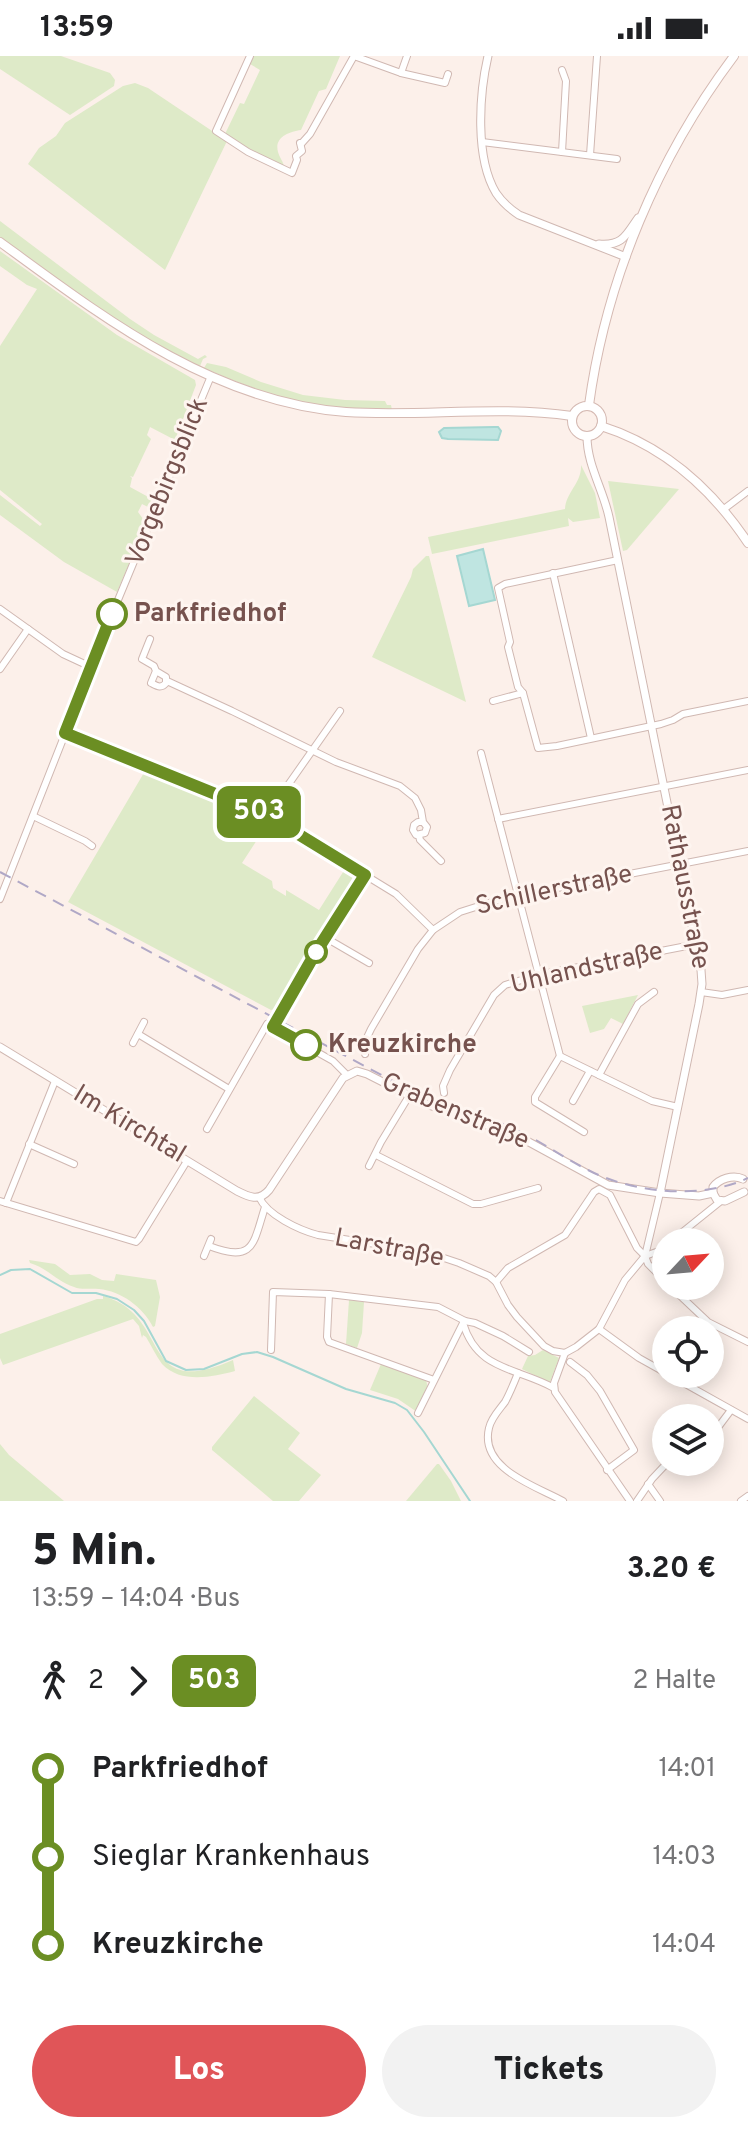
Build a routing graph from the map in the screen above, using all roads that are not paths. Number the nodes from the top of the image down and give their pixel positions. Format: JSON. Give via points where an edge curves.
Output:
{"nodes":[{"id":1,"x":250,"y":56,"type":"edge"},
{"id":2,"x":354,"y":56,"type":"edge"},
{"id":3,"x":407,"y":56,"type":"edge"},
{"id":4,"x":488,"y":56,"type":"edge"},
{"id":5,"x":597,"y":56,"type":"edge"},
{"id":6,"x":734,"y":56,"type":"edge"},
{"id":7,"x":562,"y":70,"type":"dead end"},
{"id":8,"x":401,"y":73,"type":"junction"},
{"id":9,"x":448,"y":74,"type":"dead end"},
{"id":10,"x":482,"y":140,"type":"junction"},
{"id":11,"x":562,"y":152,"type":"junction"},
{"id":12,"x":590,"y":155,"type":"junction"},
{"id":13,"x":617,"y":159,"type":"dead end"},
{"id":14,"x":645,"y":208,"type":"junction"},
{"id":15,"x":0,"y":242,"type":"edge"},
{"id":16,"x":589,"y":243,"type":"junction"},
{"id":17,"x":626,"y":257,"type":"junction"},
{"id":18,"x":211,"y":376,"type":"junction"},
{"id":19,"x":589,"y":405,"type":"junction"},
{"id":20,"x":572,"y":416,"type":"junction"},
{"id":21,"x":601,"y":426,"type":"junction"},
{"id":22,"x":587,"y":436,"type":"junction"},
{"id":23,"x":748,"y":491,"type":"edge"},
{"id":24,"x":724,"y":509,"type":"junction"},
{"id":25,"x":748,"y":543,"type":"edge"},
{"id":26,"x":618,"y":560,"type":"junction"},
{"id":27,"x":553,"y":573,"type":"junction"},
{"id":28,"x":0,"y":609,"type":"edge"},
{"id":29,"x":28,"y":629,"type":"junction"},
{"id":30,"x":150,"y":639,"type":"dead end"},
{"id":31,"x":91,"y":667,"type":"junction"},
{"id":32,"x":0,"y":669,"type":"edge"},
{"id":33,"x":156,"y":671,"type":"junction"},
{"id":34,"x":167,"y":681,"type":"junction"},
{"id":35,"x":523,"y":693,"type":"junction"},
{"id":36,"x":493,"y":701,"type":"dead end"},
{"id":37,"x":748,"y":701,"type":"edge"},
{"id":38,"x":340,"y":711,"type":"dead end"},
{"id":39,"x":653,"y":725,"type":"junction"},
{"id":40,"x":65,"y":733,"type":"junction"},
{"id":41,"x":591,"y":738,"type":"junction"},
{"id":42,"x":313,"y":750,"type":"junction"},
{"id":43,"x":481,"y":753,"type":"dead end"},
{"id":44,"x":748,"y":770,"type":"edge"},
{"id":45,"x":665,"y":786,"type":"junction"},
{"id":46,"x":267,"y":815,"type":"junction"},
{"id":47,"x":33,"y":816,"type":"junction"},
{"id":48,"x":498,"y":819,"type":"junction"},
{"id":49,"x":92,"y":846,"type":"dead end"},
{"id":50,"x":748,"y":851,"type":"edge"},
{"id":51,"x":441,"y":861,"type":"dead end"},
{"id":52,"x":681,"y":864,"type":"junction"},
{"id":53,"x":365,"y":875,"type":"junction"},
{"id":54,"x":3,"y":882,"type":"edge"},
{"id":55,"x":518,"y":896,"type":"junction"},
{"id":56,"x":0,"y":899,"type":"edge"},
{"id":57,"x":433,"y":930,"type":"junction"},
{"id":58,"x":326,"y":938,"type":"junction"},
{"id":59,"x":697,"y":944,"type":"junction"},
{"id":60,"x":369,"y":963,"type":"dead end"},
{"id":61,"x":538,"y":975,"type":"junction"},
{"id":62,"x":748,"y":990,"type":"edge"},
{"id":63,"x":654,"y":992,"type":"dead end"},
{"id":64,"x":701,"y":992,"type":"junction"},
{"id":65,"x":144,"y":1022,"type":"dead end"},
{"id":66,"x":270,"y":1026,"type":"junction"},
{"id":67,"x":138,"y":1034,"type":"junction"},
{"id":68,"x":133,"y":1043,"type":"dead end"},
{"id":69,"x":0,"y":1047,"type":"edge"},
{"id":70,"x":365,"y":1054,"type":"dead end"},
{"id":71,"x":560,"y":1056,"type":"junction"},
{"id":72,"x":590,"y":1071,"type":"junction"},
{"id":73,"x":347,"y":1075,"type":"junction"},
{"id":74,"x":599,"y":1075,"type":"junction"},
{"id":75,"x":55,"y":1081,"type":"junction"},
{"id":76,"x":229,"y":1089,"type":"junction"},
{"id":77,"x":444,"y":1093,"type":"dead end"},
{"id":78,"x":409,"y":1096,"type":"junction"},
{"id":79,"x":573,"y":1101,"type":"dead end"},
{"id":80,"x":678,"y":1107,"type":"junction"},
{"id":81,"x":207,"y":1129,"type":"dead end"},
{"id":82,"x":584,"y":1132,"type":"dead end"},
{"id":83,"x":29,"y":1144,"type":"junction"},
{"id":84,"x":376,"y":1155,"type":"junction"},
{"id":85,"x":187,"y":1161,"type":"junction"},
{"id":86,"x":74,"y":1164,"type":"dead end"},
{"id":87,"x":369,"y":1166,"type":"dead end"},
{"id":88,"x":745,"y":1177,"type":"edge"},
{"id":89,"x":538,"y":1188,"type":"dead end"},
{"id":90,"x":660,"y":1193,"type":"junction"},
{"id":91,"x":713,"y":1193,"type":"junction"},
{"id":92,"x":746,"y":1194,"type":"edge"},
{"id":93,"x":259,"y":1197,"type":"junction"},
{"id":94,"x":721,"y":1201,"type":"junction"},
{"id":95,"x":3,"y":1202,"type":"edge"},
{"id":96,"x":265,"y":1207,"type":"junction"},
{"id":97,"x":688,"y":1228,"type":"edge"},
{"id":98,"x":652,"y":1254,"type":"edge"},
{"id":99,"x":204,"y":1256,"type":"dead end"},
{"id":100,"x":645,"y":1256,"type":"junction"},
{"id":101,"x":652,"y":1268,"type":"edge"},
{"id":102,"x":496,"y":1282,"type":"junction"},
{"id":103,"x":329,"y":1294,"type":"junction"},
{"id":104,"x":685,"y":1300,"type":"edge"},
{"id":105,"x":464,"y":1322,"type":"junction"},
{"id":106,"x":599,"y":1329,"type":"junction"},
{"id":107,"x":748,"y":1342,"type":"edge"},
{"id":108,"x":271,"y":1350,"type":"dead end"},
{"id":109,"x":529,"y":1352,"type":"dead end"},
{"id":110,"x":565,"y":1353,"type":"junction"},
{"id":111,"x":570,"y":1362,"type":"dead end"},
{"id":112,"x":518,"y":1373,"type":"junction"},
{"id":113,"x":434,"y":1380,"type":"junction"},
{"id":114,"x":554,"y":1388,"type":"junction"},
{"id":115,"x":731,"y":1410,"type":"junction"},
{"id":116,"x":418,"y":1413,"type":"dead end"},
{"id":117,"x":724,"y":1419,"type":"edge"},
{"id":118,"x":748,"y":1419,"type":"edge"},
{"id":119,"x":607,"y":1470,"type":"junction"},
{"id":120,"x":655,"y":1476,"type":"edge"},
{"id":121,"x":648,"y":1484,"type":"junction"},
{"id":122,"x":748,"y":1496,"type":"edge"},
{"id":123,"x":563,"y":1501,"type":"edge"},
{"id":124,"x":630,"y":1501,"type":"edge"},
{"id":125,"x":637,"y":1501,"type":"edge"},
{"id":126,"x":660,"y":1501,"type":"edge"},
{"id":127,"x":741,"y":1501,"type":"edge"}],
"edges":[{"from":1,"to":2,"type":"street","via":[[216,131],[292,173],[300,143]]},
{"from":2,"to":8,"type":"street"},
{"from":3,"to":8,"type":"street"},
{"from":4,"to":10,"type":"street"},
{"from":5,"to":12,"type":"street"},
{"from":6,"to":14,"type":"main road","via":[[670,157]]},
{"from":7,"to":11,"type":"street"},
{"from":8,"to":9,"type":"street","via":[[445,83]]},
{"from":10,"to":11,"type":"street"},
{"from":10,"to":16,"type":"street","via":[[496,193],[507,207]]},
{"from":11,"to":12,"type":"street"},
{"from":12,"to":13,"type":"street"},
{"from":14,"to":16,"type":"street","via":[[623,240]]},
{"from":14,"to":17,"type":"main road"},
{"from":15,"to":18,"type":"main road","via":[[116,325]]},
{"from":16,"to":17,"type":"street"},
{"from":17,"to":19,"type":"main road","via":[[601,336]]},
{"from":18,"to":20,"type":"main road","via":[[284,402],[326,410],[507,410]]},
{"from":18,"to":31,"type":"street","name":"Vorgebirgsblick"},
{"from":19,"to":20,"type":"main road"},
{"from":19,"to":21,"type":"main road","via":[[600,413]]},
{"from":20,"to":22,"type":"main road","via":[[575,430]]},
{"from":21,"to":22,"type":"main road"},
{"from":21,"to":24,"type":"main road","via":[[670,460]]},
{"from":22,"to":26,"type":"street","name":"Rathausstraße","via":[[589,461],[605,501]]},
{"from":23,"to":24,"type":"street"},
{"from":24,"to":25,"type":"main road"},
{"from":26,"to":27,"type":"street"},
{"from":26,"to":39,"type":"street","name":"Rathausstraße"},
{"from":27,"to":35,"type":"street","via":[[498,588]]},
{"from":27,"to":41,"type":"street"},
{"from":28,"to":29,"type":"street"},
{"from":29,"to":31,"type":"street"},
{"from":29,"to":32,"type":"street"},
{"from":30,"to":33,"type":"street","via":[[142,659]]},
{"from":31,"to":40,"type":"street","name":"Vorgebirgsblick"},
{"from":33,"to":34,"type":"street"},
{"from":33,"to":34,"type":"street","via":[[151,683],[161,687]]},
{"from":34,"to":42,"type":"street"},
{"from":35,"to":36,"type":"street"},
{"from":35,"to":41,"type":"street","via":[[538,748]]},
{"from":37,"to":39,"type":"street"},
{"from":38,"to":42,"type":"street"},
{"from":39,"to":41,"type":"street"},
{"from":39,"to":45,"type":"street","name":"Rathausstraße"},
{"from":40,"to":46,"type":"street"},
{"from":40,"to":47,"type":"street","name":"Vorgebirgsblick"},
{"from":42,"to":46,"type":"street"},
{"from":42,"to":51,"type":"street","via":[[407,790],[417,801],[423,822],[416,823],[414,832]]},
{"from":43,"to":48,"type":"street"},
{"from":44,"to":45,"type":"street"},
{"from":45,"to":48,"type":"street"},
{"from":45,"to":52,"type":"street","name":"Rathausstraße"},
{"from":46,"to":53,"type":"street"},
{"from":47,"to":49,"type":"street"},
{"from":47,"to":54,"type":"street","name":"Vorgebirgsblick"},
{"from":48,"to":55,"type":"street"},
{"from":50,"to":52,"type":"street","name":"Schillerstraße"},
{"from":52,"to":55,"type":"street","name":"Schillerstraße"},
{"from":52,"to":59,"type":"street","name":"Rathausstraße"},
{"from":53,"to":57,"type":"street","via":[[396,894]]},
{"from":53,"to":58,"type":"street"},
{"from":54,"to":56,"type":"street","name":"Vorgebirgsblick"},
{"from":55,"to":57,"type":"street","name":"Schillerstraße","via":[[465,910]]},
{"from":55,"to":61,"type":"street"},
{"from":57,"to":70,"type":"street","name":"Schillerstraße","via":[[371,1029]]},
{"from":58,"to":60,"type":"street"},
{"from":58,"to":66,"type":"street"},
{"from":59,"to":61,"type":"street","name":"Uhlandstraße"},
{"from":59,"to":64,"type":"street","name":"Rathausstraße"},
{"from":61,"to":71,"type":"street"},
{"from":61,"to":77,"type":"street","name":"Uhlandstraße","via":[[510,983],[494,995],[446,1078]]},
{"from":62,"to":64,"type":"street"},
{"from":63,"to":74,"type":"street","via":[[638,1004]]},
{"from":64,"to":80,"type":"street","name":"Rathausstraße"},
{"from":65,"to":67,"type":"street"},
{"from":66,"to":73,"type":"street","name":"Grabenstraße","via":[[333,1061]]},
{"from":66,"to":76,"type":"street"},
{"from":67,"to":68,"type":"street"},
{"from":67,"to":76,"type":"street"},
{"from":69,"to":75,"type":"street","name":"Im Kirchtal"},
{"from":71,"to":72,"type":"street"},
{"from":71,"to":82,"type":"street","via":[[535,1102]]},
{"from":72,"to":74,"type":"street"},
{"from":72,"to":79,"type":"street"},
{"from":73,"to":78,"type":"street","name":"Grabenstraße","via":[[367,1074]]},
{"from":73,"to":93,"type":"street","via":[[269,1190]]},
{"from":74,"to":80,"type":"street","via":[[652,1101]]},
{"from":75,"to":83,"type":"street"},
{"from":75,"to":85,"type":"street","name":"Im Kirchtal"},
{"from":76,"to":81,"type":"street"},
{"from":78,"to":84,"type":"street"},
{"from":78,"to":90,"type":"street","name":"Grabenstraße","via":[[516,1135],[603,1183]]},
{"from":80,"to":90,"type":"street","name":"Rathausstraße"},
{"from":83,"to":86,"type":"street"},
{"from":83,"to":95,"type":"street"},
{"from":84,"to":87,"type":"street"},
{"from":84,"to":89,"type":"street","via":[[473,1204]]},
{"from":85,"to":93,"type":"street","name":"Im Kirchtal","via":[[237,1191]]},
{"from":85,"to":95,"type":"street","via":[[136,1242]]},
{"from":88,"to":91,"type":"street","via":[[718,1182]]},
{"from":88,"to":92,"type":"street"},
{"from":90,"to":91,"type":"street","name":"Grabenstraße"},
{"from":90,"to":100,"type":"street","name":"Rathausstraße"},
{"from":91,"to":94,"type":"street"},
{"from":92,"to":94,"type":"street"},
{"from":93,"to":96,"type":"street","name":"Larstraße"},
{"from":94,"to":97,"type":"street"},
{"from":96,"to":99,"type":"street","via":[[256,1239],[246,1249],[232,1254],[210,1243]]},
{"from":96,"to":102,"type":"street","name":"Larstraße","via":[[311,1233],[426,1252]]},
{"from":98,"to":100,"type":"street"},
{"from":100,"to":101,"type":"street"},
{"from":100,"to":102,"type":"street","via":[[610,1195],[596,1190],[565,1235],[508,1268]]},
{"from":100,"to":106,"type":"street","name":"Rathausstraße","via":[[625,1280]]},
{"from":102,"to":110,"type":"street","via":[[538,1340]]},
{"from":103,"to":105,"type":"street","via":[[438,1307]]},
{"from":103,"to":108,"type":"street","via":[[273,1292]]},
{"from":103,"to":113,"type":"street","via":[[329,1342]]},
{"from":104,"to":107,"type":"street","via":[[708,1322]]},
{"from":105,"to":109,"type":"street"},
{"from":105,"to":112,"type":"street","via":[[478,1352]]},
{"from":105,"to":113,"type":"street"},
{"from":106,"to":110,"type":"street"},
{"from":106,"to":115,"type":"street"},
{"from":110,"to":114,"type":"street"},
{"from":111,"to":119,"type":"street","via":[[595,1383],[634,1450]]},
{"from":112,"to":114,"type":"street"},
{"from":112,"to":123,"type":"street","via":[[489,1428],[491,1452],[509,1473]]},
{"from":113,"to":116,"type":"street"},
{"from":114,"to":119,"type":"street"},
{"from":115,"to":117,"type":"street"},
{"from":115,"to":118,"type":"street"},
{"from":119,"to":124,"type":"street"},
{"from":120,"to":121,"type":"street"},
{"from":121,"to":125,"type":"street"},
{"from":121,"to":126,"type":"street"},
{"from":122,"to":127,"type":"street"}]}
